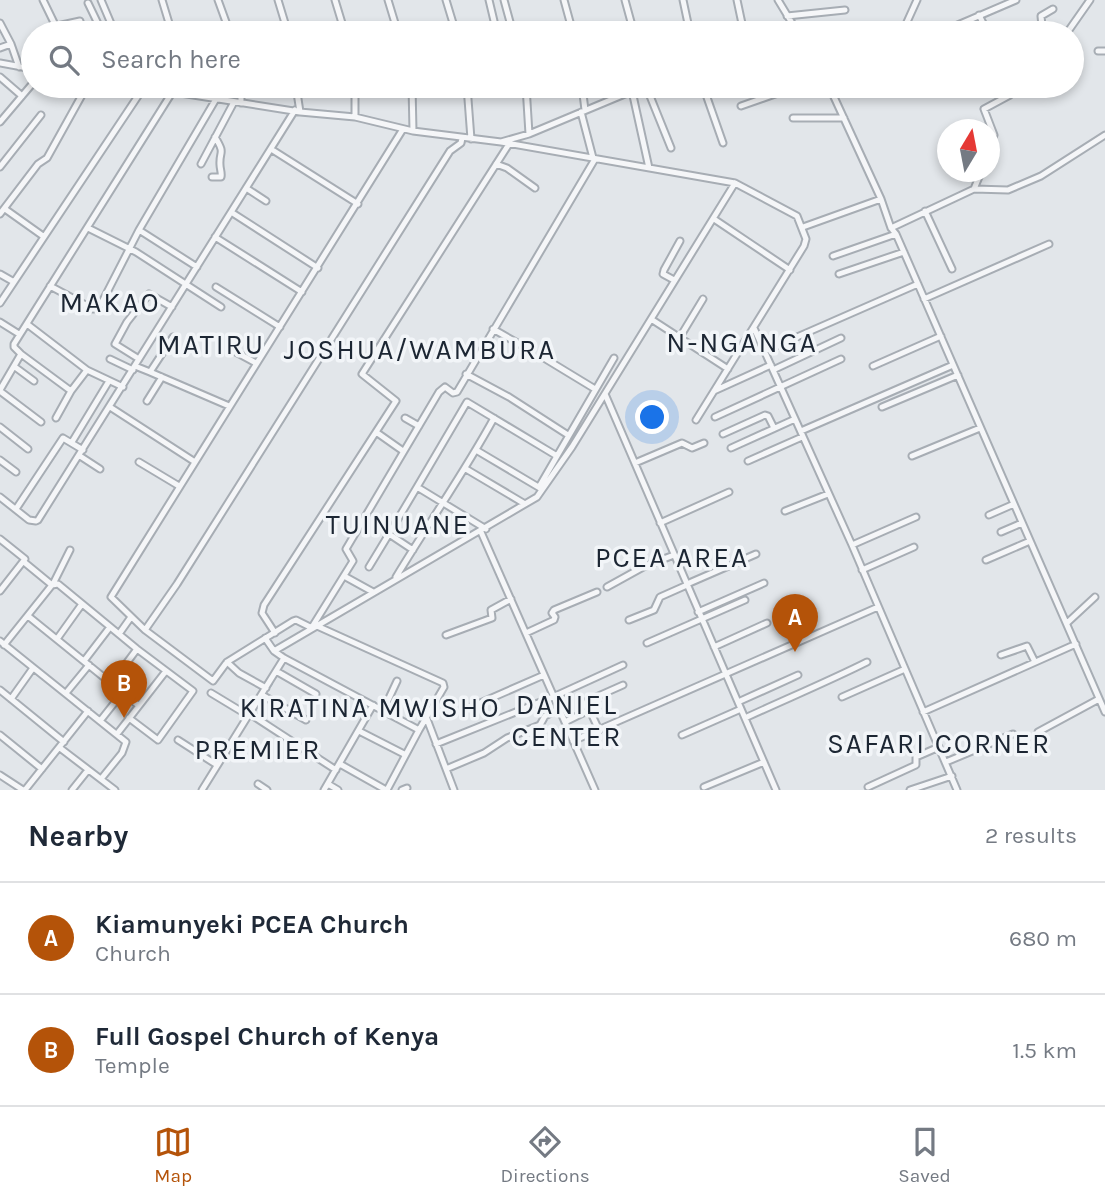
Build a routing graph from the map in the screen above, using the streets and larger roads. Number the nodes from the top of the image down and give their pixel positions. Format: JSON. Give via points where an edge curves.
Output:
{"nodes":[{"id":1,"x":43,"y":0,"type":"edge"},
{"id":2,"x":102,"y":0,"type":"edge"},
{"id":3,"x":162,"y":0,"type":"edge"},
{"id":4,"x":218,"y":0,"type":"edge"},
{"id":5,"x":278,"y":0,"type":"edge"},
{"id":6,"x":335,"y":0,"type":"edge"},
{"id":7,"x":388,"y":0,"type":"edge"},
{"id":8,"x":446,"y":0,"type":"edge"},
{"id":9,"x":489,"y":0,"type":"edge"},
{"id":10,"x":503,"y":0,"type":"edge"},
{"id":11,"x":564,"y":0,"type":"edge"},
{"id":12,"x":625,"y":0,"type":"edge"},
{"id":13,"x":683,"y":0,"type":"edge"},
{"id":14,"x":737,"y":0,"type":"edge"},
{"id":15,"x":778,"y":0,"type":"edge"},
{"id":16,"x":910,"y":0,"type":"edge"},
{"id":17,"x":917,"y":0,"type":"edge"},
{"id":18,"x":1016,"y":0,"type":"edge"},
{"id":19,"x":1090,"y":0,"type":"edge"},
{"id":20,"x":88,"y":3,"type":"dead end"},
{"id":21,"x":913,"y":8,"type":"junction"},
{"id":22,"x":1053,"y":9,"type":"dead end"},
{"id":23,"x":845,"y":10,"type":"dead end"},
{"id":24,"x":107,"y":14,"type":"junction"},
{"id":25,"x":979,"y":15,"type":"junction"},
{"id":26,"x":94,"y":16,"type":"junction"},
{"id":27,"x":787,"y":16,"type":"junction"},
{"id":28,"x":54,"y":21,"type":"edge"},
{"id":29,"x":96,"y":21,"type":"edge"},
{"id":30,"x":110,"y":21,"type":"edge"},
{"id":31,"x":168,"y":21,"type":"edge"},
{"id":32,"x":226,"y":21,"type":"edge"},
{"id":33,"x":284,"y":21,"type":"edge"},
{"id":34,"x":341,"y":21,"type":"edge"},
{"id":35,"x":394,"y":21,"type":"edge"},
{"id":36,"x":452,"y":21,"type":"edge"},
{"id":37,"x":494,"y":21,"type":"dead end"},
{"id":38,"x":509,"y":21,"type":"edge"},
{"id":39,"x":570,"y":21,"type":"edge"},
{"id":40,"x":631,"y":21,"type":"edge"},
{"id":41,"x":687,"y":21,"type":"edge"},
{"id":42,"x":741,"y":21,"type":"edge"},
{"id":43,"x":790,"y":21,"type":"edge"},
{"id":44,"x":907,"y":21,"type":"edge"},
{"id":45,"x":966,"y":21,"type":"edge"},
{"id":46,"x":982,"y":21,"type":"edge"},
{"id":47,"x":1042,"y":21,"type":"edge"},
{"id":48,"x":1075,"y":21,"type":"edge"},
{"id":49,"x":0,"y":23,"type":"edge"},
{"id":50,"x":11,"y":44,"type":"junction"},
{"id":51,"x":0,"y":48,"type":"edge"},
{"id":52,"x":0,"y":63,"type":"edge"},
{"id":53,"x":19,"y":67,"type":"joint"},
{"id":54,"x":0,"y":77,"type":"edge"},
{"id":55,"x":21,"y":95,"type":"edge"},
{"id":56,"x":21,"y":97,"type":"edge"},
{"id":57,"x":80,"y":98,"type":"edge"},
{"id":58,"x":137,"y":98,"type":"edge"},
{"id":59,"x":169,"y":98,"type":"edge"},
{"id":60,"x":212,"y":98,"type":"edge"},
{"id":61,"x":239,"y":98,"type":"edge"},
{"id":62,"x":296,"y":98,"type":"edge"},
{"id":63,"x":355,"y":98,"type":"edge"},
{"id":64,"x":412,"y":98,"type":"edge"},
{"id":65,"x":468,"y":98,"type":"edge"},
{"id":66,"x":527,"y":98,"type":"edge"},
{"id":67,"x":582,"y":98,"type":"edge"},
{"id":68,"x":615,"y":98,"type":"edge"},
{"id":69,"x":634,"y":98,"type":"edge"},
{"id":70,"x":650,"y":98,"type":"edge"},
{"id":71,"x":707,"y":98,"type":"edge"},
{"id":72,"x":764,"y":98,"type":"edge"},
{"id":73,"x":835,"y":98,"type":"edge"},
{"id":74,"x":1004,"y":98,"type":"edge"},
{"id":75,"x":216,"y":99,"type":"junction"},
{"id":76,"x":238,"y":103,"type":"junction"},
{"id":77,"x":741,"y":106,"type":"dead end"},
{"id":78,"x":0,"y":110,"type":"edge"},
{"id":79,"x":297,"y":111,"type":"junction"},
{"id":80,"x":583,"y":111,"type":"junction"},
{"id":81,"x":6,"y":115,"type":"junction"},
{"id":82,"x":41,"y":115,"type":"dead end"},
{"id":83,"x":355,"y":117,"type":"junction"},
{"id":84,"x":793,"y":118,"type":"dead end"},
{"id":85,"x":844,"y":118,"type":"junction"},
{"id":86,"x":988,"y":119,"type":"edge"},
{"id":87,"x":0,"y":122,"type":"edge"},
{"id":88,"x":403,"y":129,"type":"junction"},
{"id":89,"x":413,"y":131,"type":"junction"},
{"id":90,"x":529,"y":134,"type":"junction"},
{"id":91,"x":1105,"y":135,"type":"edge"},
{"id":92,"x":215,"y":137,"type":"junction"},
{"id":93,"x":462,"y":138,"type":"junction"},
{"id":94,"x":471,"y":139,"type":"junction"},
{"id":95,"x":500,"y":142,"type":"junction"},
{"id":96,"x":723,"y":143,"type":"dead end"},
{"id":97,"x":509,"y":144,"type":"junction"},
{"id":98,"x":671,"y":148,"type":"dead end"},
{"id":99,"x":271,"y":149,"type":"junction"},
{"id":100,"x":594,"y":158,"type":"junction"},
{"id":101,"x":201,"y":164,"type":"dead end"},
{"id":102,"x":496,"y":164,"type":"junction"},
{"id":103,"x":0,"y":167,"type":"edge"},
{"id":104,"x":649,"y":168,"type":"junction"},
{"id":105,"x":212,"y":177,"type":"dead end"},
{"id":106,"x":977,"y":182,"type":"edge"},
{"id":107,"x":735,"y":183,"type":"junction"},
{"id":108,"x":246,"y":188,"type":"junction"},
{"id":109,"x":535,"y":188,"type":"dead end"},
{"id":110,"x":974,"y":189,"type":"junction"},
{"id":111,"x":881,"y":199,"type":"junction"},
{"id":112,"x":266,"y":201,"type":"dead end"},
{"id":113,"x":358,"y":204,"type":"junction"},
{"id":114,"x":2,"y":211,"type":"edge"},
{"id":115,"x":925,"y":211,"type":"junction"},
{"id":116,"x":231,"y":212,"type":"junction"},
{"id":117,"x":714,"y":219,"type":"junction"},
{"id":118,"x":803,"y":227,"type":"junction"},
{"id":119,"x":88,"y":228,"type":"junction"},
{"id":120,"x":891,"y":228,"type":"junction"},
{"id":121,"x":139,"y":230,"type":"junction"},
{"id":122,"x":896,"y":234,"type":"junction"},
{"id":123,"x":43,"y":236,"type":"junction"},
{"id":124,"x":215,"y":237,"type":"junction"},
{"id":125,"x":681,"y":241,"type":"dead end"},
{"id":126,"x":1049,"y":244,"type":"dead end"},
{"id":127,"x":128,"y":250,"type":"junction"},
{"id":128,"x":904,"y":251,"type":"junction"},
{"id":129,"x":833,"y":256,"type":"dead end"},
{"id":130,"x":197,"y":267,"type":"junction"},
{"id":131,"x":318,"y":268,"type":"junction"},
{"id":132,"x":952,"y":269,"type":"dead end"},
{"id":133,"x":790,"y":270,"type":"junction"},
{"id":134,"x":0,"y":274,"type":"edge"},
{"id":135,"x":839,"y":274,"type":"dead end"},
{"id":136,"x":674,"y":281,"type":"junction"},
{"id":137,"x":14,"y":282,"type":"junction"},
{"id":138,"x":918,"y":284,"type":"junction"},
{"id":139,"x":186,"y":285,"type":"junction"},
{"id":140,"x":50,"y":286,"type":"junction"},
{"id":141,"x":216,"y":287,"type":"dead end"},
{"id":142,"x":302,"y":292,"type":"junction"},
{"id":143,"x":703,"y":299,"type":"dead end"},
{"id":144,"x":924,"y":299,"type":"junction"},
{"id":145,"x":0,"y":303,"type":"edge"},
{"id":146,"x":172,"y":307,"type":"junction"},
{"id":147,"x":221,"y":307,"type":"dead end"},
{"id":148,"x":651,"y":319,"type":"junction"},
{"id":149,"x":0,"y":322,"type":"edge"},
{"id":150,"x":27,"y":324,"type":"junction"},
{"id":151,"x":279,"y":327,"type":"junction"},
{"id":152,"x":493,"y":328,"type":"junction"},
{"id":153,"x":754,"y":328,"type":"junction"},
{"id":154,"x":19,"y":334,"type":"junction"},
{"id":155,"x":940,"y":336,"type":"junction"},
{"id":156,"x":173,"y":337,"type":"dead end"},
{"id":157,"x":680,"y":337,"type":"junction"},
{"id":158,"x":841,"y":338,"type":"dead end"},
{"id":159,"x":528,"y":349,"type":"dead end"},
{"id":160,"x":232,"y":350,"type":"dead end"},
{"id":161,"x":765,"y":351,"type":"junction"},
{"id":162,"x":21,"y":354,"type":"junction"},
{"id":163,"x":544,"y":358,"type":"dead end"},
{"id":164,"x":614,"y":358,"type":"dead end"},
{"id":165,"x":110,"y":359,"type":"dead end"},
{"id":166,"x":139,"y":359,"type":"junction"},
{"id":167,"x":841,"y":359,"type":"dead end"},
{"id":168,"x":256,"y":363,"type":"junction"},
{"id":169,"x":953,"y":365,"type":"junction"},
{"id":170,"x":873,"y":366,"type":"dead end"},
{"id":171,"x":15,"y":367,"type":"junction"},
{"id":172,"x":772,"y":367,"type":"junction"},
{"id":173,"x":134,"y":368,"type":"junction"},
{"id":174,"x":728,"y":369,"type":"junction"},
{"id":175,"x":87,"y":370,"type":"junction"},
{"id":176,"x":150,"y":372,"type":"junction"},
{"id":177,"x":466,"y":374,"type":"junction"},
{"id":178,"x":958,"y":375,"type":"junction"},
{"id":179,"x":162,"y":377,"type":"junction"},
{"id":180,"x":34,"y":381,"type":"dead end"},
{"id":181,"x":110,"y":381,"type":"junction"},
{"id":182,"x":736,"y":381,"type":"junction"},
{"id":183,"x":122,"y":387,"type":"junction"},
{"id":184,"x":780,"y":387,"type":"junction"},
{"id":185,"x":595,"y":389,"type":"junction"},
{"id":186,"x":0,"y":391,"type":"edge"},
{"id":187,"x":71,"y":391,"type":"junction"},
{"id":188,"x":714,"y":391,"type":"junction"},
{"id":189,"x":605,"y":394,"type":"junction"},
{"id":190,"x":148,"y":401,"type":"dead end"},
{"id":191,"x":229,"y":406,"type":"junction"},
{"id":192,"x":110,"y":407,"type":"junction"},
{"id":193,"x":882,"y":407,"type":"dead end"},
{"id":194,"x":715,"y":417,"type":"dead end"},
{"id":195,"x":56,"y":418,"type":"dead end"},
{"id":196,"x":405,"y":418,"type":"dead end"},
{"id":197,"x":494,"y":418,"type":"junction"},
{"id":198,"x":795,"y":419,"type":"junction"},
{"id":199,"x":696,"y":420,"type":"dead end"},
{"id":200,"x":40,"y":422,"type":"dead end"},
{"id":201,"x":419,"y":426,"type":"junction"},
{"id":202,"x":0,"y":428,"type":"edge"},
{"id":203,"x":774,"y":428,"type":"junction"},
{"id":204,"x":980,"y":428,"type":"junction"},
{"id":205,"x":376,"y":432,"type":"junction"},
{"id":206,"x":723,"y":434,"type":"dead end"},
{"id":207,"x":802,"y":434,"type":"junction"},
{"id":208,"x":568,"y":435,"type":"junction"},
{"id":209,"x":72,"y":442,"type":"junction"},
{"id":210,"x":704,"y":443,"type":"dead end"},
{"id":211,"x":731,"y":448,"type":"dead end"},
{"id":212,"x":28,"y":449,"type":"dead end"},
{"id":213,"x":476,"y":450,"type":"junction"},
{"id":214,"x":403,"y":452,"type":"junction"},
{"id":215,"x":82,"y":453,"type":"junction"},
{"id":216,"x":557,"y":456,"type":"junction"},
{"id":217,"x":912,"y":456,"type":"dead end"},
{"id":218,"x":0,"y":460,"type":"edge"},
{"id":219,"x":748,"y":461,"type":"dead end"},
{"id":220,"x":139,"y":462,"type":"dead end"},
{"id":221,"x":195,"y":462,"type":"junction"},
{"id":222,"x":635,"y":463,"type":"junction"},
{"id":223,"x":100,"y":469,"type":"dead end"},
{"id":224,"x":466,"y":469,"type":"junction"},
{"id":225,"x":16,"y":472,"type":"dead end"},
{"id":226,"x":179,"y":486,"type":"junction"},
{"id":227,"x":417,"y":487,"type":"junction"},
{"id":228,"x":541,"y":489,"type":"junction"},
{"id":229,"x":729,"y":492,"type":"dead end"},
{"id":230,"x":828,"y":494,"type":"junction"},
{"id":231,"x":0,"y":497,"type":"edge"},
{"id":232,"x":444,"y":502,"type":"junction"},
{"id":233,"x":525,"y":504,"type":"junction"},
{"id":234,"x":1014,"y":504,"type":"junction"},
{"id":235,"x":16,"y":509,"type":"junction"},
{"id":236,"x":785,"y":511,"type":"dead end"},
{"id":237,"x":989,"y":515,"type":"dead end"},
{"id":238,"x":916,"y":517,"type":"dead end"},
{"id":239,"x":660,"y":523,"type":"junction"},
{"id":240,"x":1023,"y":523,"type":"junction"},
{"id":241,"x":484,"y":530,"type":"junction"},
{"id":242,"x":1001,"y":532,"type":"dead end"},
{"id":243,"x":388,"y":534,"type":"junction"},
{"id":244,"x":0,"y":539,"type":"edge"},
{"id":245,"x":1030,"y":541,"type":"junction"},
{"id":246,"x":852,"y":545,"type":"junction"},
{"id":247,"x":915,"y":547,"type":"dead end"},
{"id":248,"x":70,"y":550,"type":"dead end"},
{"id":249,"x":412,"y":550,"type":"junction"},
{"id":250,"x":756,"y":554,"type":"dead end"},
{"id":251,"x":674,"y":555,"type":"junction"},
{"id":252,"x":986,"y":561,"type":"dead end"},
{"id":253,"x":24,"y":562,"type":"junction"},
{"id":254,"x":369,"y":567,"type":"dead end"},
{"id":255,"x":862,"y":570,"type":"junction"},
{"id":256,"x":344,"y":576,"type":"junction"},
{"id":257,"x":395,"y":580,"type":"junction"},
{"id":258,"x":764,"y":583,"type":"dead end"},
{"id":259,"x":53,"y":584,"type":"junction"},
{"id":260,"x":687,"y":585,"type":"junction"},
{"id":261,"x":607,"y":587,"type":"dead end"},
{"id":262,"x":0,"y":591,"type":"edge"},
{"id":263,"x":373,"y":592,"type":"junction"},
{"id":264,"x":597,"y":592,"type":"dead end"},
{"id":265,"x":1095,"y":597,"type":"dead end"},
{"id":266,"x":511,"y":600,"type":"junction"},
{"id":267,"x":745,"y":600,"type":"dead end"},
{"id":268,"x":82,"y":604,"type":"junction"},
{"id":269,"x":878,"y":607,"type":"junction"},
{"id":270,"x":698,"y":612,"type":"junction"},
{"id":271,"x":27,"y":616,"type":"junction"},
{"id":272,"x":131,"y":617,"type":"junction"},
{"id":273,"x":702,"y":619,"type":"junction"},
{"id":274,"x":629,"y":620,"type":"dead end"},
{"id":275,"x":1067,"y":623,"type":"junction"},
{"id":276,"x":767,"y":624,"type":"dead end"},
{"id":277,"x":314,"y":626,"type":"junction"},
{"id":278,"x":110,"y":627,"type":"junction"},
{"id":279,"x":145,"y":630,"type":"junction"},
{"id":280,"x":275,"y":633,"type":"junction"},
{"id":281,"x":526,"y":633,"type":"junction"},
{"id":282,"x":119,"y":634,"type":"junction"},
{"id":283,"x":446,"y":635,"type":"dead end"},
{"id":284,"x":265,"y":638,"type":"junction"},
{"id":285,"x":57,"y":639,"type":"junction"},
{"id":286,"x":2,"y":643,"type":"edge"},
{"id":287,"x":647,"y":643,"type":"dead end"},
{"id":288,"x":1076,"y":644,"type":"junction"},
{"id":289,"x":714,"y":647,"type":"junction"},
{"id":290,"x":137,"y":649,"type":"junction"},
{"id":291,"x":274,"y":651,"type":"junction"},
{"id":292,"x":1001,"y":655,"type":"dead end"},
{"id":293,"x":284,"y":658,"type":"junction"},
{"id":294,"x":227,"y":662,"type":"junction"},
{"id":295,"x":867,"y":662,"type":"dead end"},
{"id":296,"x":1035,"y":662,"type":"junction"},
{"id":297,"x":87,"y":663,"type":"junction"},
{"id":298,"x":622,"y":665,"type":"dead end"},
{"id":299,"x":33,"y":668,"type":"junction"},
{"id":300,"x":905,"y":669,"type":"junction"},
{"id":301,"x":166,"y":671,"type":"junction"},
{"id":302,"x":276,"y":671,"type":"junction"},
{"id":303,"x":726,"y":674,"type":"junction"},
{"id":304,"x":544,"y":675,"type":"junction"},
{"id":305,"x":798,"y":675,"type":"dead end"},
{"id":306,"x":397,"y":681,"type":"dead end"},
{"id":307,"x":111,"y":684,"type":"junction"},
{"id":308,"x":623,"y":685,"type":"dead end"},
{"id":309,"x":266,"y":688,"type":"junction"},
{"id":310,"x":0,"y":690,"type":"edge"},
{"id":311,"x":123,"y":692,"type":"junction"},
{"id":312,"x":66,"y":693,"type":"junction"},
{"id":313,"x":211,"y":693,"type":"dead end"},
{"id":314,"x":316,"y":694,"type":"dead end"},
{"id":315,"x":262,"y":695,"type":"junction"},
{"id":316,"x":554,"y":697,"type":"junction"},
{"id":317,"x":842,"y":697,"type":"dead end"},
{"id":318,"x":11,"y":699,"type":"junction"},
{"id":319,"x":1100,"y":699,"type":"junction"},
{"id":320,"x":738,"y":702,"type":"junction"},
{"id":321,"x":138,"y":705,"type":"junction"},
{"id":322,"x":373,"y":705,"type":"junction"},
{"id":323,"x":471,"y":707,"type":"dead end"},
{"id":324,"x":559,"y":709,"type":"junction"},
{"id":325,"x":741,"y":709,"type":"junction"},
{"id":326,"x":88,"y":711,"type":"junction"},
{"id":327,"x":383,"y":711,"type":"junction"},
{"id":328,"x":587,"y":711,"type":"junction"},
{"id":329,"x":923,"y":712,"type":"junction"},
{"id":330,"x":1105,"y":712,"type":"edge"},
{"id":331,"x":249,"y":715,"type":"junction"},
{"id":332,"x":129,"y":718,"type":"junction"},
{"id":333,"x":745,"y":718,"type":"junction"},
{"id":334,"x":427,"y":719,"type":"junction"},
{"id":335,"x":306,"y":720,"type":"dead end"},
{"id":336,"x":100,"y":721,"type":"junction"},
{"id":337,"x":565,"y":722,"type":"junction"},
{"id":338,"x":419,"y":730,"type":"junction"},
{"id":339,"x":599,"y":730,"type":"junction"},
{"id":340,"x":359,"y":731,"type":"junction"},
{"id":341,"x":1038,"y":732,"type":"dead end"},
{"id":342,"x":117,"y":734,"type":"junction"},
{"id":343,"x":1013,"y":734,"type":"dead end"},
{"id":344,"x":0,"y":735,"type":"edge"},
{"id":345,"x":682,"y":735,"type":"dead end"},
{"id":346,"x":178,"y":740,"type":"dead end"},
{"id":347,"x":573,"y":741,"type":"junction"},
{"id":348,"x":436,"y":744,"type":"junction"},
{"id":349,"x":62,"y":745,"type":"junction"},
{"id":350,"x":939,"y":747,"type":"junction"},
{"id":351,"x":404,"y":754,"type":"junction"},
{"id":352,"x":764,"y":762,"type":"junction"},
{"id":353,"x":946,"y":762,"type":"junction"},
{"id":354,"x":217,"y":765,"type":"junction"},
{"id":355,"x":338,"y":767,"type":"junction"},
{"id":356,"x":42,"y":769,"type":"junction"},
{"id":357,"x":446,"y":769,"type":"junction"},
{"id":358,"x":88,"y":770,"type":"junction"},
{"id":359,"x":0,"y":775,"type":"edge"},
{"id":360,"x":952,"y":776,"type":"junction"},
{"id":361,"x":100,"y":779,"type":"junction"},
{"id":362,"x":258,"y":784,"type":"dead end"},
{"id":363,"x":326,"y":787,"type":"edge"},
{"id":364,"x":704,"y":787,"type":"dead end"},
{"id":365,"x":868,"y":787,"type":"dead end"},
{"id":366,"x":775,"y":788,"type":"edge"},
{"id":367,"x":24,"y":790,"type":"edge"},
{"id":368,"x":72,"y":790,"type":"edge"},
{"id":369,"x":115,"y":790,"type":"edge"},
{"id":370,"x":202,"y":790,"type":"edge"},
{"id":371,"x":267,"y":790,"type":"edge"},
{"id":372,"x":338,"y":790,"type":"edge"},
{"id":373,"x":386,"y":790,"type":"edge"},
{"id":374,"x":454,"y":790,"type":"edge"},
{"id":375,"x":595,"y":790,"type":"edge"},
{"id":376,"x":766,"y":790,"type":"edge"},
{"id":377,"x":909,"y":790,"type":"edge"},
{"id":378,"x":957,"y":790,"type":"edge"}],
"edges":[{"from":1,"to":28,"type":"street"},
{"from":2,"to":24,"type":"street"},
{"from":3,"to":31,"type":"street"},
{"from":4,"to":32,"type":"street"},
{"from":5,"to":33,"type":"street"},
{"from":6,"to":34,"type":"street"},
{"from":7,"to":35,"type":"street"},
{"from":8,"to":36,"type":"street"},
{"from":9,"to":37,"type":"street"},
{"from":10,"to":38,"type":"street"},
{"from":11,"to":39,"type":"street"},
{"from":12,"to":40,"type":"street"},
{"from":13,"to":41,"type":"street"},
{"from":14,"to":42,"type":"street"},
{"from":15,"to":27,"type":"street"},
{"from":16,"to":21,"type":"street"},
{"from":17,"to":21,"type":"street"},
{"from":18,"to":25,"type":"street"},
{"from":19,"to":48,"type":"street"},
{"from":20,"to":26,"type":"street"},
{"from":21,"to":44,"type":"street"},
{"from":22,"to":47,"type":"street","via":[[1041,16]]},
{"from":23,"to":27,"type":"street"},
{"from":24,"to":26,"type":"street"},
{"from":24,"to":30,"type":"street"},
{"from":25,"to":45,"type":"street"},
{"from":25,"to":46,"type":"street"},
{"from":26,"to":29,"type":"street"},
{"from":27,"to":43,"type":"street"},
{"from":49,"to":50,"type":"street"},
{"from":50,"to":51,"type":"street"},
{"from":50,"to":53,"type":"street"},
{"from":52,"to":53,"type":"street"},
{"from":54,"to":55,"type":"street"},
{"from":56,"to":81,"type":"street"},
{"from":57,"to":114,"type":"street","via":[[47,158]]},
{"from":58,"to":123,"type":"street"},
{"from":59,"to":119,"type":"street"},
{"from":60,"to":75,"type":"street"},
{"from":61,"to":76,"type":"street"},
{"from":62,"to":79,"type":"street"},
{"from":63,"to":83,"type":"street"},
{"from":64,"to":89,"type":"street"},
{"from":65,"to":94,"type":"street"},
{"from":66,"to":90,"type":"street"},
{"from":67,"to":80,"type":"street"},
{"from":68,"to":80,"type":"street"},
{"from":69,"to":104,"type":"street"},
{"from":70,"to":98,"type":"street"},
{"from":71,"to":96,"type":"street"},
{"from":72,"to":77,"type":"street"},
{"from":73,"to":85,"type":"street"},
{"from":74,"to":86,"type":"street","via":[[984,109]]},
{"from":75,"to":76,"type":"street"},
{"from":75,"to":121,"type":"street"},
{"from":76,"to":79,"type":"street"},
{"from":76,"to":92,"type":"street"},
{"from":78,"to":81,"type":"street"},
{"from":79,"to":83,"type":"street"},
{"from":79,"to":99,"type":"street"},
{"from":80,"to":90,"type":"street"},
{"from":80,"to":100,"type":"street"},
{"from":81,"to":87,"type":"street"},
{"from":82,"to":103,"type":"street"},
{"from":83,"to":88,"type":"street"},
{"from":84,"to":85,"type":"street"},
{"from":85,"to":111,"type":"street"},
{"from":88,"to":89,"type":"street"},
{"from":88,"to":113,"type":"street"},
{"from":89,"to":93,"type":"street"},
{"from":90,"to":95,"type":"street"},
{"from":91,"to":110,"type":"street","via":[[1041,176],[1008,190]]},
{"from":92,"to":101,"type":"street"},
{"from":92,"to":105,"type":"street","via":[[223,152],[222,172],[221,177]]},
{"from":93,"to":94,"type":"street"},
{"from":93,"to":279,"type":"street"},
{"from":94,"to":95,"type":"street"},
{"from":95,"to":97,"type":"street"},
{"from":97,"to":100,"type":"street"},
{"from":97,"to":102,"type":"street"},
{"from":99,"to":108,"type":"street"},
{"from":99,"to":113,"type":"street"},
{"from":100,"to":104,"type":"street"},
{"from":100,"to":152,"type":"street"},
{"from":102,"to":109,"type":"street"},
{"from":102,"to":205,"type":"street","via":[[362,374],[396,400]]},
{"from":104,"to":107,"type":"street"},
{"from":106,"to":110,"type":"street"},
{"from":107,"to":117,"type":"street"},
{"from":107,"to":118,"type":"street","via":[[795,214]]},
{"from":108,"to":112,"type":"street"},
{"from":108,"to":116,"type":"street"},
{"from":110,"to":115,"type":"street"},
{"from":111,"to":118,"type":"street"},
{"from":111,"to":120,"type":"street"},
{"from":113,"to":131,"type":"street"},
{"from":114,"to":123,"type":"street"},
{"from":115,"to":120,"type":"street"},
{"from":115,"to":132,"type":"street"},
{"from":116,"to":124,"type":"street"},
{"from":116,"to":131,"type":"street"},
{"from":117,"to":133,"type":"street"},
{"from":117,"to":136,"type":"street"},
{"from":118,"to":133,"type":"street","via":[[806,242]]},
{"from":119,"to":127,"type":"street"},
{"from":119,"to":140,"type":"street"},
{"from":120,"to":122,"type":"street"},
{"from":121,"to":127,"type":"street"},
{"from":121,"to":130,"type":"street"},
{"from":122,"to":128,"type":"street"},
{"from":122,"to":129,"type":"street"},
{"from":123,"to":137,"type":"street"},
{"from":124,"to":130,"type":"street"},
{"from":124,"to":142,"type":"street"},
{"from":125,"to":136,"type":"street","via":[[663,274]]},
{"from":126,"to":144,"type":"street"},
{"from":127,"to":139,"type":"street"},
{"from":127,"to":140,"type":"street","via":[[97,309]]},
{"from":128,"to":135,"type":"street"},
{"from":128,"to":138,"type":"street"},
{"from":130,"to":139,"type":"street"},
{"from":131,"to":142,"type":"street"},
{"from":133,"to":153,"type":"street"},
{"from":134,"to":137,"type":"street"},
{"from":136,"to":148,"type":"street"},
{"from":137,"to":145,"type":"street"},
{"from":138,"to":144,"type":"street"},
{"from":138,"to":161,"type":"street"},
{"from":139,"to":146,"type":"street"},
{"from":139,"to":147,"type":"street"},
{"from":140,"to":150,"type":"street"},
{"from":141,"to":151,"type":"street"},
{"from":142,"to":151,"type":"street"},
{"from":143,"to":157,"type":"street"},
{"from":144,"to":155,"type":"street"},
{"from":146,"to":166,"type":"street"},
{"from":146,"to":166,"type":"street","via":[[149,294],[127,322],[115,344]]},
{"from":148,"to":157,"type":"street"},
{"from":148,"to":189,"type":"street"},
{"from":149,"to":154,"type":"street"},
{"from":150,"to":154,"type":"street"},
{"from":150,"to":175,"type":"street"},
{"from":151,"to":168,"type":"street"},
{"from":152,"to":159,"type":"street"},
{"from":152,"to":177,"type":"street"},
{"from":153,"to":161,"type":"street"},
{"from":153,"to":174,"type":"street"},
{"from":154,"to":162,"type":"street","via":[[14,345]]},
{"from":155,"to":169,"type":"street"},
{"from":155,"to":170,"type":"street"},
{"from":156,"to":176,"type":"street"},
{"from":157,"to":174,"type":"street"},
{"from":158,"to":172,"type":"street"},
{"from":160,"to":168,"type":"street"},
{"from":161,"to":172,"type":"street"},
{"from":162,"to":171,"type":"street"},
{"from":162,"to":187,"type":"street"},
{"from":163,"to":185,"type":"street"},
{"from":164,"to":185,"type":"street"},
{"from":165,"to":173,"type":"street"},
{"from":166,"to":173,"type":"street"},
{"from":167,"to":184,"type":"street"},
{"from":168,"to":191,"type":"street"},
{"from":169,"to":178,"type":"street"},
{"from":169,"to":207,"type":"street"},
{"from":171,"to":180,"type":"street"},
{"from":171,"to":186,"type":"street"},
{"from":172,"to":182,"type":"street"},
{"from":172,"to":184,"type":"street"},
{"from":173,"to":176,"type":"street"},
{"from":173,"to":183,"type":"street"},
{"from":174,"to":182,"type":"street"},
{"from":174,"to":188,"type":"street"},
{"from":175,"to":181,"type":"street"},
{"from":175,"to":187,"type":"street"},
{"from":176,"to":179,"type":"street"},
{"from":177,"to":201,"type":"street","via":[[457,392],[444,387],[439,392]]},
{"from":177,"to":208,"type":"street"},
{"from":178,"to":193,"type":"street"},
{"from":178,"to":204,"type":"street"},
{"from":179,"to":190,"type":"street"},
{"from":179,"to":191,"type":"street"},
{"from":181,"to":183,"type":"street"},
{"from":181,"to":209,"type":"street"},
{"from":182,"to":188,"type":"street"},
{"from":183,"to":192,"type":"street"},
{"from":184,"to":194,"type":"street"},
{"from":184,"to":198,"type":"street"},
{"from":185,"to":208,"type":"street"},
{"from":186,"to":200,"type":"street"},
{"from":187,"to":195,"type":"street"},
{"from":188,"to":199,"type":"street"},
{"from":189,"to":222,"type":"street"},
{"from":189,"to":228,"type":"street"},
{"from":191,"to":221,"type":"street"},
{"from":192,"to":215,"type":"street"},
{"from":192,"to":221,"type":"street"},
{"from":196,"to":201,"type":"street"},
{"from":197,"to":213,"type":"street"},
{"from":197,"to":216,"type":"street"},
{"from":197,"to":227,"type":"street","via":[[467,401]]},
{"from":198,"to":203,"type":"street"},
{"from":198,"to":207,"type":"street"},
{"from":201,"to":214,"type":"street"},
{"from":202,"to":212,"type":"street"},
{"from":203,"to":206,"type":"street","via":[[765,415]]},
{"from":203,"to":211,"type":"street"},
{"from":204,"to":217,"type":"street"},
{"from":204,"to":234,"type":"street"},
{"from":205,"to":214,"type":"street"},
{"from":205,"to":280,"type":"street","via":[[264,605],[262,613]]},
{"from":207,"to":219,"type":"street"},
{"from":207,"to":230,"type":"street"},
{"from":208,"to":216,"type":"street"},
{"from":209,"to":215,"type":"street"},
{"from":209,"to":235,"type":"street","via":[[60,440]]},
{"from":210,"to":222,"type":"street","via":[[690,448],[682,443]]},
{"from":213,"to":224,"type":"street"},
{"from":213,"to":228,"type":"street"},
{"from":214,"to":256,"type":"street","via":[[345,549],[353,561]]},
{"from":215,"to":223,"type":"street"},
{"from":215,"to":235,"type":"street","via":[[38,520],[29,520]]},
{"from":216,"to":228,"type":"street"},
{"from":218,"to":225,"type":"street"},
{"from":220,"to":226,"type":"street"},
{"from":221,"to":226,"type":"street"},
{"from":222,"to":239,"type":"street"},
{"from":224,"to":232,"type":"street"},
{"from":224,"to":233,"type":"street"},
{"from":226,"to":272,"type":"street","via":[[111,597]]},
{"from":227,"to":232,"type":"street"},
{"from":227,"to":243,"type":"street"},
{"from":228,"to":233,"type":"street"},
{"from":229,"to":239,"type":"street"},
{"from":230,"to":236,"type":"street"},
{"from":230,"to":246,"type":"street"},
{"from":231,"to":235,"type":"street"},
{"from":232,"to":241,"type":"street"},
{"from":232,"to":249,"type":"street"},
{"from":233,"to":241,"type":"street"},
{"from":234,"to":237,"type":"street"},
{"from":234,"to":240,"type":"street"},
{"from":238,"to":246,"type":"street"},
{"from":239,"to":251,"type":"street"},
{"from":240,"to":242,"type":"street"},
{"from":240,"to":245,"type":"street"},
{"from":241,"to":257,"type":"street"},
{"from":241,"to":266,"type":"street"},
{"from":243,"to":249,"type":"street"},
{"from":243,"to":254,"type":"street"},
{"from":244,"to":253,"type":"street"},
{"from":245,"to":252,"type":"street"},
{"from":245,"to":275,"type":"street"},
{"from":246,"to":255,"type":"street"},
{"from":247,"to":255,"type":"street"},
{"from":248,"to":259,"type":"street"},
{"from":249,"to":257,"type":"street"},
{"from":250,"to":260,"type":"street"},
{"from":251,"to":260,"type":"street"},
{"from":251,"to":261,"type":"street"},
{"from":253,"to":259,"type":"street"},
{"from":253,"to":262,"type":"street"},
{"from":255,"to":269,"type":"street"},
{"from":256,"to":263,"type":"street"},
{"from":256,"to":277,"type":"street"},
{"from":257,"to":263,"type":"street"},
{"from":258,"to":270,"type":"street"},
{"from":259,"to":268,"type":"street"},
{"from":259,"to":271,"type":"street"},
{"from":260,"to":270,"type":"street"},
{"from":260,"to":274,"type":"street","via":[[660,597],[654,610]]},
{"from":263,"to":277,"type":"street"},
{"from":264,"to":281,"type":"street","via":[[554,610],[554,620]]},
{"from":265,"to":275,"type":"street"},
{"from":266,"to":281,"type":"street"},
{"from":266,"to":283,"type":"street","via":[[491,610],[492,618]]},
{"from":267,"to":273,"type":"street"},
{"from":268,"to":278,"type":"street"},
{"from":268,"to":285,"type":"street"},
{"from":269,"to":300,"type":"street"},
{"from":269,"to":303,"type":"street"},
{"from":270,"to":273,"type":"street"},
{"from":271,"to":285,"type":"street"},
{"from":271,"to":286,"type":"street"},
{"from":272,"to":279,"type":"street"},
{"from":272,"to":282,"type":"street"},
{"from":273,"to":287,"type":"street"},
{"from":273,"to":289,"type":"street"},
{"from":275,"to":288,"type":"street"},
{"from":276,"to":289,"type":"street"},
{"from":277,"to":280,"type":"street","via":[[296,620]]},
{"from":277,"to":291,"type":"street"},
{"from":277,"to":334,"type":"street","via":[[443,683]]},
{"from":278,"to":282,"type":"street"},
{"from":278,"to":297,"type":"street"},
{"from":279,"to":294,"type":"street","via":[[212,681]]},
{"from":280,"to":284,"type":"street"},
{"from":281,"to":304,"type":"street"},
{"from":282,"to":290,"type":"street"},
{"from":284,"to":291,"type":"street"},
{"from":284,"to":294,"type":"street"},
{"from":285,"to":297,"type":"street"},
{"from":286,"to":299,"type":"street"},
{"from":288,"to":296,"type":"street"},
{"from":288,"to":319,"type":"street"},
{"from":289,"to":303,"type":"street"},
{"from":290,"to":301,"type":"street"},
{"from":290,"to":307,"type":"street"},
{"from":291,"to":293,"type":"street"},
{"from":292,"to":296,"type":"street","via":[[1027,646]]},
{"from":293,"to":302,"type":"street"},
{"from":293,"to":322,"type":"street"},
{"from":294,"to":309,"type":"street"},
{"from":295,"to":333,"type":"street"},
{"from":296,"to":329,"type":"street"},
{"from":297,"to":307,"type":"street"},
{"from":297,"to":312,"type":"street"},
{"from":298,"to":316,"type":"street"},
{"from":299,"to":312,"type":"street"},
{"from":299,"to":318,"type":"street"},
{"from":300,"to":317,"type":"street"},
{"from":300,"to":329,"type":"street"},
{"from":301,"to":321,"type":"street"},
{"from":301,"to":332,"type":"street","via":[[194,693],[161,736],[156,739]]},
{"from":302,"to":309,"type":"street"},
{"from":302,"to":314,"type":"street"},
{"from":303,"to":320,"type":"street"},
{"from":303,"to":339,"type":"street"},
{"from":304,"to":316,"type":"street"},
{"from":304,"to":323,"type":"street"},
{"from":305,"to":320,"type":"street"},
{"from":306,"to":327,"type":"street"},
{"from":307,"to":311,"type":"street"},
{"from":308,"to":328,"type":"street","via":[[587,701]]},
{"from":309,"to":315,"type":"street"},
{"from":310,"to":318,"type":"street"},
{"from":311,"to":321,"type":"street"},
{"from":311,"to":336,"type":"street"},
{"from":312,"to":326,"type":"street"},
{"from":313,"to":331,"type":"street"},
{"from":315,"to":331,"type":"street"},
{"from":315,"to":335,"type":"street"},
{"from":316,"to":324,"type":"street"},
{"from":316,"to":348,"type":"street"},
{"from":318,"to":349,"type":"street"},
{"from":319,"to":330,"type":"street"},
{"from":319,"to":341,"type":"street"},
{"from":320,"to":325,"type":"street"},
{"from":321,"to":332,"type":"street"},
{"from":322,"to":327,"type":"street"},
{"from":322,"to":340,"type":"street"},
{"from":324,"to":337,"type":"street"},
{"from":324,"to":357,"type":"street","via":[[545,716],[540,725]]},
{"from":325,"to":333,"type":"street"},
{"from":325,"to":345,"type":"street"},
{"from":326,"to":336,"type":"street"},
{"from":326,"to":349,"type":"street"},
{"from":327,"to":338,"type":"street"},
{"from":328,"to":337,"type":"street"},
{"from":328,"to":339,"type":"street"},
{"from":329,"to":350,"type":"street"},
{"from":331,"to":354,"type":"street"},
{"from":331,"to":355,"type":"street"},
{"from":332,"to":342,"type":"street"},
{"from":333,"to":352,"type":"street"},
{"from":334,"to":338,"type":"street"},
{"from":334,"to":348,"type":"street"},
{"from":336,"to":342,"type":"street"},
{"from":337,"to":347,"type":"street"},
{"from":338,"to":351,"type":"street"},
{"from":339,"to":347,"type":"street"},
{"from":340,"to":351,"type":"street"},
{"from":340,"to":355,"type":"street"},
{"from":342,"to":361,"type":"street","via":[[125,747]]},
{"from":343,"to":353,"type":"street"},
{"from":344,"to":356,"type":"street"},
{"from":346,"to":354,"type":"street"},
{"from":347,"to":375,"type":"street"},
{"from":348,"to":357,"type":"street"},
{"from":349,"to":356,"type":"street"},
{"from":349,"to":358,"type":"street"},
{"from":350,"to":353,"type":"street"},
{"from":350,"to":365,"type":"street","via":[[916,757],[916,765]]},
{"from":351,"to":373,"type":"street"},
{"from":352,"to":364,"type":"street"},
{"from":352,"to":366,"type":"street"},
{"from":353,"to":360,"type":"street"},
{"from":354,"to":370,"type":"street"},
{"from":355,"to":363,"type":"street"},
{"from":355,"to":373,"type":"street"},
{"from":356,"to":367,"type":"street"},
{"from":357,"to":374,"type":"street"},
{"from":358,"to":361,"type":"street"},
{"from":358,"to":368,"type":"street"},
{"from":359,"to":367,"type":"street"},
{"from":360,"to":377,"type":"street"},
{"from":360,"to":378,"type":"street"},
{"from":361,"to":369,"type":"street"},
{"from":362,"to":371,"type":"street"},
{"from":363,"to":372,"type":"street"},
{"from":366,"to":376,"type":"street"}]}
